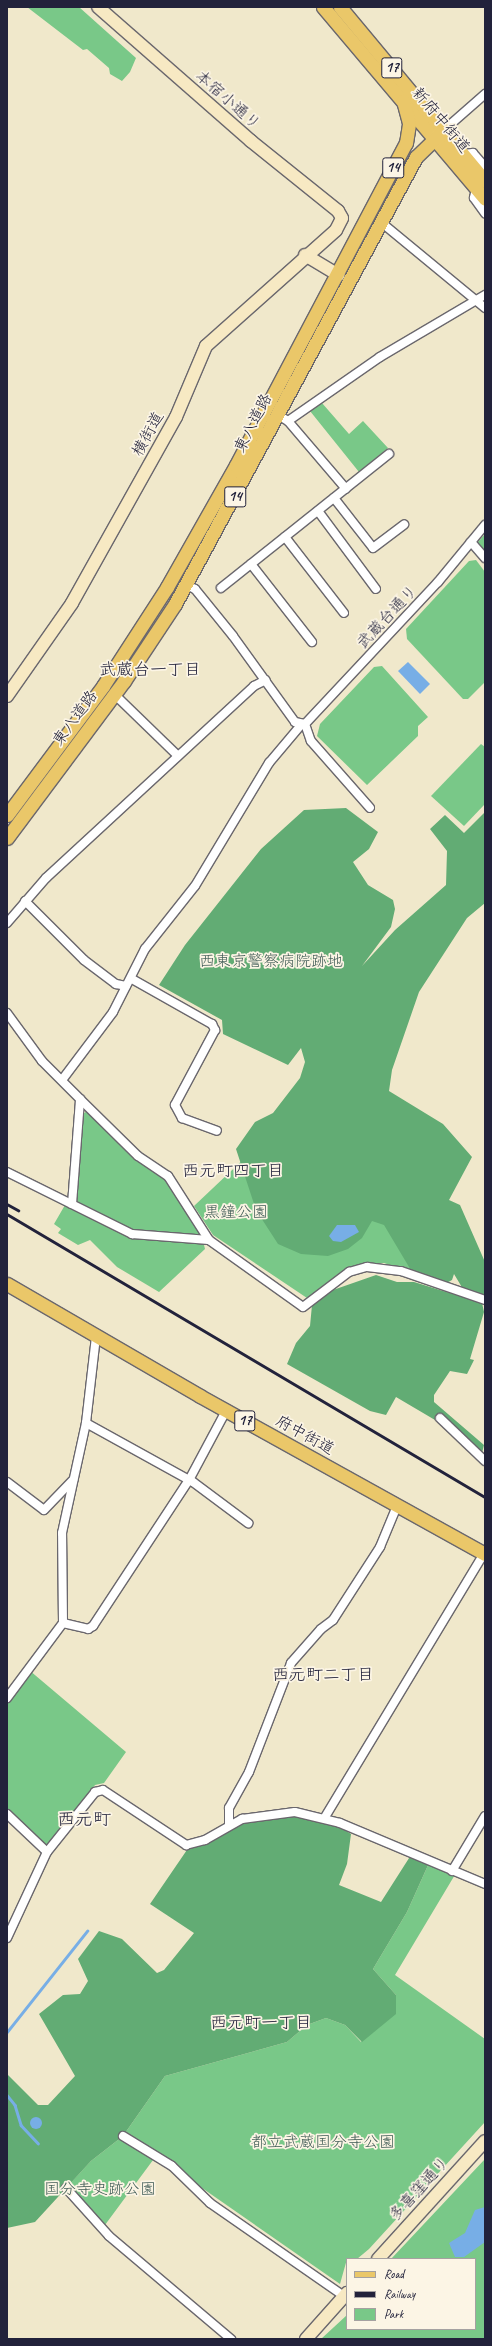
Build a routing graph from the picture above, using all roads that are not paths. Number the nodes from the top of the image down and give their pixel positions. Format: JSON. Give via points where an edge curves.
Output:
{"nodes":[{"id":1,"x":98,"y":7,"type":"edge"},
{"id":2,"x":324,"y":7,"type":"edge"},
{"id":3,"x":340,"y":7,"type":"edge"},
{"id":4,"x":485,"y":94,"type":"edge"},
{"id":5,"x":403,"y":101,"type":"junction"},
{"id":6,"x":436,"y":134,"type":"junction"},
{"id":7,"x":463,"y":154,"type":"junction"},
{"id":8,"x":485,"y":167,"type":"edge"},
{"id":9,"x":481,"y":185,"type":"edge"},
{"id":10,"x":485,"y":199,"type":"edge"},
{"id":11,"x":485,"y":213,"type":"edge"},
{"id":12,"x":341,"y":214,"type":"joint"},
{"id":13,"x":382,"y":223,"type":"junction"},
{"id":14,"x":362,"y":231,"type":"junction"},
{"id":15,"x":305,"y":255,"type":"junction"},
{"id":16,"x":338,"y":275,"type":"junction"},
{"id":17,"x":485,"y":295,"type":"edge"},
{"id":18,"x":473,"y":302,"type":"junction"},
{"id":19,"x":485,"y":308,"type":"edge"},
{"id":20,"x":276,"y":414,"type":"junction"},
{"id":21,"x":288,"y":421,"type":"junction"},
{"id":22,"x":389,"y":454,"type":"dead end"},
{"id":23,"x":346,"y":489,"type":"junction"},
{"id":24,"x":238,"y":491,"type":"junction"},
{"id":25,"x":334,"y":498,"type":"junction"},
{"id":26,"x":318,"y":511,"type":"junction"},
{"id":27,"x":404,"y":525,"type":"dead end"},
{"id":28,"x":485,"y":525,"type":"edge"},
{"id":29,"x":285,"y":537,"type":"junction"},
{"id":30,"x":471,"y":542,"type":"junction"},
{"id":31,"x":188,"y":550,"type":"junction"},
{"id":32,"x":485,"y":558,"type":"edge"},
{"id":33,"x":251,"y":564,"type":"junction"},
{"id":34,"x":187,"y":584,"type":"junction"},
{"id":35,"x":221,"y":588,"type":"dead end"},
{"id":36,"x":376,"y":589,"type":"dead end"},
{"id":37,"x":175,"y":604,"type":"junction"},
{"id":38,"x":344,"y":613,"type":"dead end"},
{"id":39,"x":312,"y":642,"type":"dead end"},
{"id":40,"x":118,"y":662,"type":"junction"},
{"id":41,"x":266,"y":680,"type":"junction"},
{"id":42,"x":114,"y":694,"type":"junction"},
{"id":43,"x":7,"y":696,"type":"edge"},
{"id":44,"x":303,"y":725,"type":"junction"},
{"id":45,"x":178,"y":756,"type":"junction"},
{"id":46,"x":370,"y":808,"type":"dead end"},
{"id":47,"x":8,"y":810,"type":"edge"},
{"id":48,"x":21,"y":820,"type":"junction"},
{"id":49,"x":7,"y":838,"type":"edge"},
{"id":50,"x":25,"y":901,"type":"junction"},
{"id":51,"x":7,"y":924,"type":"edge"},
{"id":52,"x":132,"y":979,"type":"junction"},
{"id":53,"x":126,"y":986,"type":"junction"},
{"id":54,"x":7,"y":1014,"type":"edge"},
{"id":55,"x":62,"y":1080,"type":"junction"},
{"id":56,"x":80,"y":1099,"type":"junction"},
{"id":57,"x":217,"y":1131,"type":"dead end"},
{"id":58,"x":7,"y":1172,"type":"edge"},
{"id":59,"x":72,"y":1204,"type":"junction"},
{"id":60,"x":209,"y":1240,"type":"junction"},
{"id":61,"x":7,"y":1284,"type":"edge"},
{"id":62,"x":485,"y":1300,"type":"edge"},
{"id":63,"x":96,"y":1336,"type":"junction"},
{"id":64,"x":226,"y":1411,"type":"junction"},
{"id":65,"x":440,"y":1418,"type":"dead end"},
{"id":66,"x":86,"y":1423,"type":"junction"},
{"id":67,"x":485,"y":1461,"type":"edge"},
{"id":68,"x":74,"y":1479,"type":"junction"},
{"id":69,"x":189,"y":1480,"type":"junction"},
{"id":70,"x":7,"y":1482,"type":"edge"},
{"id":71,"x":397,"y":1506,"type":"junction"},
{"id":72,"x":248,"y":1523,"type":"dead end"},
{"id":73,"x":484,"y":1554,"type":"edge"},
{"id":74,"x":63,"y":1623,"type":"junction"},
{"id":75,"x":7,"y":1698,"type":"edge"},
{"id":76,"x":7,"y":1814,"type":"edge"},
{"id":77,"x":485,"y":1816,"type":"edge"},
{"id":78,"x":325,"y":1818,"type":"junction"},
{"id":79,"x":229,"y":1825,"type":"junction"},
{"id":80,"x":47,"y":1852,"type":"junction"},
{"id":81,"x":452,"y":1871,"type":"junction"},
{"id":82,"x":485,"y":1884,"type":"edge"},
{"id":83,"x":8,"y":1933,"type":"edge"},
{"id":84,"x":123,"y":2136,"type":"dead end"},
{"id":85,"x":485,"y":2141,"type":"edge"},
{"id":86,"x":66,"y":2188,"type":"dead end"},
{"id":87,"x":379,"y":2258,"type":"edge"},
{"id":88,"x":346,"y":2294,"type":"edge"},
{"id":89,"x":231,"y":2339,"type":"edge"},
{"id":90,"x":306,"y":2339,"type":"edge"}],
"edges":[{"from":1,"to":12,"type":"street","name":"本宿小通り","via":[[251,141]]},
{"from":2,"to":5,"type":"main road","name":"新府中街道","number":"17"},
{"from":3,"to":6,"type":"main road","name":"新府中街道","number":"17"},
{"from":4,"to":6,"type":"street"},
{"from":5,"to":6,"type":"main road","name":"新府中街道","number":"17"},
{"from":5,"to":14,"type":"main road","name":"東八道路","number":"14","via":[[408,118],[407,138]]},
{"from":6,"to":7,"type":"main road","name":"新府中街道","number":"17"},
{"from":6,"to":9,"type":"main road","name":"新府中街道","number":"17"},
{"from":6,"to":13,"type":"main road","name":"東八道路","number":"14","via":[[419,153]]},
{"from":6,"to":14,"type":"main road","name":"東八道路","number":"14","via":[[407,153],[374,217]]},
{"from":7,"to":8,"type":"street","via":[[473,153]]},
{"from":7,"to":9,"type":"main road","name":"新府中街道","number":"17"},
{"from":9,"to":10,"type":"main road","name":"新府中街道","number":"17"},
{"from":9,"to":11,"type":"street","via":[[474,198]]},
{"from":12,"to":15,"type":"street","name":"横街道","via":[[336,230]]},
{"from":13,"to":18,"type":"street"},
{"from":13,"to":20,"type":"main road","name":"東八道路","number":"14"},
{"from":14,"to":16,"type":"main road","name":"東八道路","number":"14"},
{"from":15,"to":16,"type":"street"},
{"from":15,"to":43,"type":"street","name":"横街道","via":[[206,346],[176,417],[72,603]]},
{"from":16,"to":31,"type":"main road","name":"東八道路","number":"14"},
{"from":17,"to":18,"type":"street"},
{"from":18,"to":19,"type":"street"},
{"from":18,"to":21,"type":"street","via":[[380,357]]},
{"from":20,"to":21,"type":"street"},
{"from":20,"to":24,"type":"main road","name":"東八道路","number":"14"},
{"from":21,"to":23,"type":"street"},
{"from":22,"to":23,"type":"street"},
{"from":23,"to":25,"type":"street"},
{"from":24,"to":31,"type":"main road","via":[[196,557],[189,557]]},
{"from":24,"to":34,"type":"main road","name":"東八道路","number":"14"},
{"from":25,"to":26,"type":"street"},
{"from":25,"to":27,"type":"street","via":[[373,548]]},
{"from":26,"to":29,"type":"street"},
{"from":26,"to":36,"type":"street"},
{"from":28,"to":30,"type":"street","name":"武蔵台通り"},
{"from":29,"to":33,"type":"street"},
{"from":29,"to":38,"type":"street"},
{"from":30,"to":32,"type":"street"},
{"from":30,"to":44,"type":"street","name":"武蔵台通り"},
{"from":31,"to":40,"type":"main road","name":"東八道路","number":"14"},
{"from":33,"to":35,"type":"street"},
{"from":33,"to":39,"type":"street"},
{"from":34,"to":37,"type":"main road","name":"東八道路","number":"14"},
{"from":34,"to":41,"type":"street","via":[[211,609]]},
{"from":37,"to":40,"type":"main road","via":[[175,596],[167,598]]},
{"from":37,"to":42,"type":"main road","name":"東八道路","number":"14"},
{"from":40,"to":47,"type":"main road","name":"東八道路","number":"14"},
{"from":41,"to":44,"type":"street","via":[[295,722]]},
{"from":41,"to":45,"type":"street","via":[[254,686]]},
{"from":42,"to":45,"type":"street"},
{"from":42,"to":48,"type":"main road","name":"東八道路","number":"14"},
{"from":44,"to":46,"type":"street","via":[[311,741]]},
{"from":44,"to":52,"type":"street","name":"武蔵台通り","via":[[269,764],[195,886],[145,949]]},
{"from":45,"to":50,"type":"street"},
{"from":47,"to":48,"type":"street"},
{"from":48,"to":49,"type":"main road","name":"東八道路","number":"14"},
{"from":50,"to":51,"type":"street"},
{"from":50,"to":53,"type":"street","via":[[84,960],[116,984]]},
{"from":52,"to":53,"type":"street","name":"武蔵台通り"},
{"from":52,"to":57,"type":"street","via":[[212,1024],[215,1030],[175,1105],[182,1118]]},
{"from":53,"to":55,"type":"street","name":"武蔵台通り","via":[[113,1012]]},
{"from":54,"to":55,"type":"street"},
{"from":55,"to":56,"type":"street"},
{"from":56,"to":59,"type":"street"},
{"from":56,"to":60,"type":"street","via":[[138,1156],[168,1176]]},
{"from":58,"to":59,"type":"street"},
{"from":59,"to":60,"type":"street","via":[[132,1234]]},
{"from":60,"to":62,"type":"street","via":[[303,1307],[349,1272],[367,1267],[401,1271]]},
{"from":61,"to":63,"type":"main road","name":"府中街道","number":"17"},
{"from":63,"to":64,"type":"main road","name":"府中街道","number":"17"},
{"from":63,"to":66,"type":"street"},
{"from":64,"to":69,"type":"street","via":[[217,1434]]},
{"from":64,"to":71,"type":"main road","name":"府中街道","number":"17"},
{"from":65,"to":67,"type":"street"},
{"from":66,"to":68,"type":"street"},
{"from":66,"to":69,"type":"street"},
{"from":68,"to":70,"type":"street","via":[[44,1510]]},
{"from":68,"to":74,"type":"street","via":[[62,1533]]},
{"from":69,"to":72,"type":"street"},
{"from":69,"to":74,"type":"street","via":[[93,1626],[88,1629]]},
{"from":71,"to":73,"type":"main road","name":"府中街道","number":"17"},
{"from":71,"to":79,"type":"street","via":[[380,1547],[334,1620],[321,1629],[291,1663],[249,1772],[229,1808]]},
{"from":73,"to":78,"type":"street"},
{"from":74,"to":75,"type":"street"},
{"from":76,"to":80,"type":"street"},
{"from":77,"to":81,"type":"street"},
{"from":78,"to":79,"type":"street","via":[[273,1812]]},
{"from":78,"to":81,"type":"street"},
{"from":79,"to":80,"type":"street","via":[[205,1840],[186,1845],[103,1790],[96,1792]]},
{"from":80,"to":83,"type":"street"},
{"from":81,"to":82,"type":"street"},
{"from":84,"to":88,"type":"street","via":[[172,2166],[217,2207]]},
{"from":85,"to":87,"type":"street","name":"多喜窪通り"},
{"from":86,"to":89,"type":"street","via":[[105,2232]]},
{"from":88,"to":90,"type":"street"}]}
